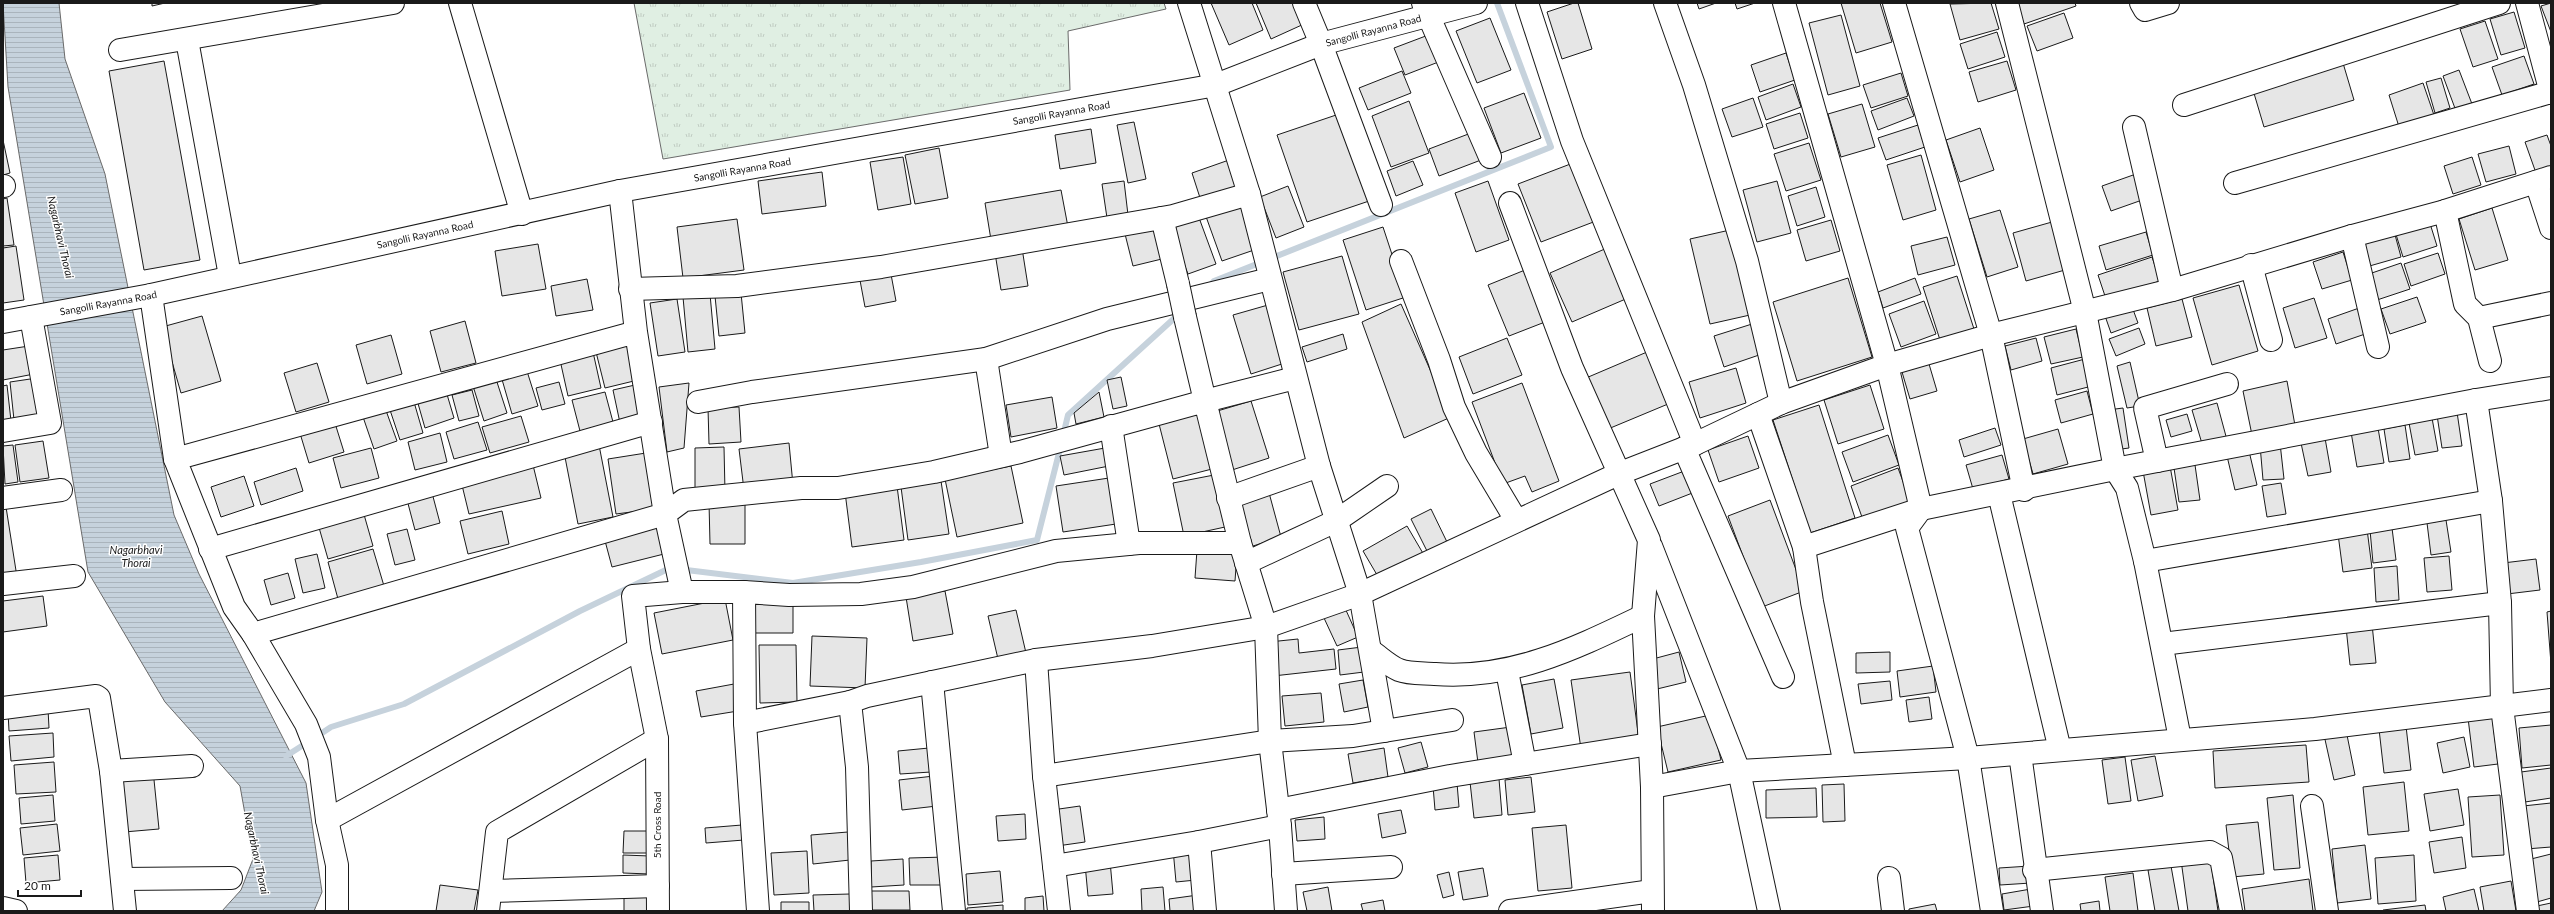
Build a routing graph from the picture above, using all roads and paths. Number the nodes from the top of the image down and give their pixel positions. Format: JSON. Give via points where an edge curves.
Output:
{"nodes":[{"id":1,"x":393,"y":3,"type":"edge"},
{"id":2,"x":460,"y":3,"type":"edge"},
{"id":3,"x":1189,"y":3,"type":"edge"},
{"id":4,"x":1304,"y":3,"type":"edge"},
{"id":5,"x":1476,"y":3,"type":"edge"},
{"id":6,"x":1527,"y":3,"type":"edge"},
{"id":7,"x":1665,"y":3,"type":"edge"},
{"id":8,"x":1784,"y":3,"type":"edge"},
{"id":9,"x":1894,"y":3,"type":"edge"},
{"id":10,"x":2007,"y":3,"type":"edge"},
{"id":11,"x":2168,"y":3,"type":"edge"},
{"id":12,"x":2499,"y":3,"type":"edge"},
{"id":13,"x":2527,"y":3,"type":"edge"},
{"id":14,"x":2143,"y":7,"type":"edge"},
{"id":15,"x":1426,"y":9,"type":"edge"},
{"id":16,"x":187,"y":40,"type":"junction"},
{"id":17,"x":1322,"y":44,"type":"junction"},
{"id":18,"x":120,"y":50,"type":"dead end"},
{"id":19,"x":1216,"y":85,"type":"junction"},
{"id":20,"x":2551,"y":92,"type":"edge"},
{"id":21,"x":2184,"y":105,"type":"dead end"},
{"id":22,"x":2134,"y":127,"type":"dead end"},
{"id":23,"x":1490,"y":157,"type":"dead end"},
{"id":24,"x":2544,"y":179,"type":"edge"},
{"id":25,"x":2235,"y":183,"type":"dead end"},
{"id":26,"x":620,"y":191,"type":"junction"},
{"id":27,"x":1249,"y":194,"type":"junction"},
{"id":28,"x":1510,"y":203,"type":"dead end"},
{"id":29,"x":1381,"y":205,"type":"dead end"},
{"id":30,"x":2445,"y":211,"type":"junction"},
{"id":31,"x":522,"y":214,"type":"junction"},
{"id":32,"x":1162,"y":218,"type":"junction"},
{"id":33,"x":2551,"y":228,"type":"edge"},
{"id":34,"x":2352,"y":236,"type":"junction"},
{"id":35,"x":1401,"y":261,"type":"dead end"},
{"id":36,"x":2251,"y":265,"type":"junction"},
{"id":37,"x":230,"y":276,"type":"junction"},
{"id":38,"x":1270,"y":279,"type":"junction"},
{"id":39,"x":630,"y":289,"type":"junction"},
{"id":40,"x":2172,"y":290,"type":"junction"},
{"id":41,"x":143,"y":296,"type":"junction"},
{"id":42,"x":1182,"y":301,"type":"junction"},
{"id":43,"x":2551,"y":303,"type":"edge"},
{"id":44,"x":2086,"y":312,"type":"junction"},
{"id":45,"x":36,"y":316,"type":"junction"},
{"id":46,"x":2479,"y":318,"type":"junction"},
{"id":47,"x":3,"y":322,"type":"edge"},
{"id":48,"x":636,"y":332,"type":"junction"},
{"id":49,"x":1991,"y":335,"type":"junction"},
{"id":50,"x":2271,"y":340,"type":"dead end"},
{"id":51,"x":2378,"y":347,"type":"dead end"},
{"id":52,"x":986,"y":359,"type":"junction"},
{"id":53,"x":2490,"y":361,"type":"dead end"},
{"id":54,"x":1887,"y":365,"type":"junction"},
{"id":55,"x":1295,"y":378,"type":"junction"},
{"id":56,"x":2227,"y":384,"type":"dead end"},
{"id":57,"x":2551,"y":388,"type":"edge"},
{"id":58,"x":2476,"y":400,"type":"junction"},
{"id":59,"x":1205,"y":401,"type":"junction"},
{"id":60,"x":698,"y":402,"type":"dead end"},
{"id":61,"x":1781,"y":403,"type":"junction"},
{"id":62,"x":1758,"y":414,"type":"junction"},
{"id":63,"x":651,"y":422,"type":"junction"},
{"id":64,"x":1111,"y":426,"type":"junction"},
{"id":65,"x":3,"y":431,"type":"edge"},
{"id":66,"x":1689,"y":446,"type":"junction"},
{"id":67,"x":1001,"y":456,"type":"junction"},
{"id":68,"x":175,"y":459,"type":"junction"},
{"id":69,"x":2157,"y":461,"type":"junction"},
{"id":70,"x":1319,"y":466,"type":"junction"},
{"id":71,"x":2115,"y":469,"type":"junction"},
{"id":72,"x":1618,"y":474,"type":"junction"},
{"id":73,"x":1388,"y":486,"type":"dead end"},
{"id":74,"x":61,"y":490,"type":"dead end"},
{"id":75,"x":2024,"y":490,"type":"junction"},
{"id":76,"x":1999,"y":494,"type":"junction"},
{"id":77,"x":3,"y":498,"type":"edge"},
{"id":78,"x":1228,"y":498,"type":"junction"},
{"id":79,"x":2491,"y":501,"type":"junction"},
{"id":80,"x":1921,"y":510,"type":"junction"},
{"id":81,"x":665,"y":514,"type":"junction"},
{"id":82,"x":1516,"y":520,"type":"junction"},
{"id":83,"x":1336,"y":521,"type":"junction"},
{"id":84,"x":1649,"y":540,"type":"junction"},
{"id":85,"x":1129,"y":544,"type":"junction"},
{"id":86,"x":1804,"y":547,"type":"junction"},
{"id":87,"x":210,"y":549,"type":"junction"},
{"id":88,"x":1243,"y":553,"type":"junction"},
{"id":89,"x":2146,"y":561,"type":"junction"},
{"id":90,"x":74,"y":576,"type":"dead end"},
{"id":91,"x":679,"y":577,"type":"junction"},
{"id":92,"x":3,"y":584,"type":"edge"},
{"id":93,"x":744,"y":592,"type":"junction"},
{"id":94,"x":1360,"y":594,"type":"junction"},
{"id":95,"x":2500,"y":603,"type":"junction"},
{"id":96,"x":1643,"y":616,"type":"junction"},
{"id":97,"x":1266,"y":627,"type":"junction"},
{"id":98,"x":253,"y":634,"type":"junction"},
{"id":99,"x":2162,"y":644,"type":"junction"},
{"id":100,"x":639,"y":650,"type":"junction"},
{"id":101,"x":1372,"y":651,"type":"junction"},
{"id":102,"x":1036,"y":660,"type":"junction"},
{"id":103,"x":1507,"y":671,"type":"junction"},
{"id":104,"x":1782,"y":677,"type":"dead end"},
{"id":105,"x":932,"y":682,"type":"junction"},
{"id":106,"x":2551,"y":700,"type":"edge"},
{"id":107,"x":850,"y":702,"type":"junction"},
{"id":108,"x":2502,"y":707,"type":"junction"},
{"id":109,"x":3,"y":708,"type":"edge"},
{"id":110,"x":1452,"y":720,"type":"dead end"},
{"id":111,"x":745,"y":723,"type":"junction"},
{"id":112,"x":1384,"y":731,"type":"junction"},
{"id":113,"x":2180,"y":739,"type":"junction"},
{"id":114,"x":657,"y":740,"type":"junction"},
{"id":115,"x":1270,"y":741,"type":"junction"},
{"id":116,"x":1650,"y":744,"type":"junction"},
{"id":117,"x":2060,"y":750,"type":"junction"},
{"id":118,"x":2020,"y":754,"type":"junction"},
{"id":119,"x":1968,"y":758,"type":"junction"},
{"id":120,"x":1525,"y":764,"type":"junction"},
{"id":121,"x":1845,"y":765,"type":"junction"},
{"id":122,"x":192,"y":766,"type":"dead end"},
{"id":123,"x":1739,"y":771,"type":"junction"},
{"id":124,"x":111,"y":772,"type":"junction"},
{"id":125,"x":1044,"y":776,"type":"junction"},
{"id":126,"x":1652,"y":787,"type":"junction"},
{"id":127,"x":2312,"y":806,"type":"dead end"},
{"id":128,"x":1279,"y":818,"type":"junction"},
{"id":129,"x":326,"y":820,"type":"junction"},
{"id":130,"x":1199,"y":842,"type":"junction"},
{"id":131,"x":1054,"y":866,"type":"junction"},
{"id":132,"x":1391,"y":867,"type":"dead end"},
{"id":133,"x":2034,"y":870,"type":"junction"},
{"id":134,"x":1283,"y":874,"type":"junction"},
{"id":135,"x":231,"y":878,"type":"dead end"},
{"id":136,"x":1889,"y":878,"type":"dead end"},
{"id":137,"x":122,"y":879,"type":"junction"},
{"id":138,"x":658,"y":886,"type":"junction"},
{"id":139,"x":489,"y":901,"type":"edge"},
{"id":140,"x":1653,"y":901,"type":"edge"},
{"id":141,"x":3,"y":908,"type":"edge"},
{"id":142,"x":16,"y":911,"type":"edge"},
{"id":143,"x":125,"y":911,"type":"edge"},
{"id":144,"x":337,"y":911,"type":"edge"},
{"id":145,"x":658,"y":911,"type":"edge"},
{"id":146,"x":758,"y":911,"type":"edge"},
{"id":147,"x":861,"y":911,"type":"edge"},
{"id":148,"x":954,"y":911,"type":"edge"},
{"id":149,"x":1059,"y":911,"type":"edge"},
{"id":150,"x":1206,"y":911,"type":"edge"},
{"id":151,"x":1286,"y":911,"type":"edge"},
{"id":152,"x":1510,"y":911,"type":"edge"},
{"id":153,"x":1769,"y":911,"type":"edge"},
{"id":154,"x":1893,"y":911,"type":"edge"},
{"id":155,"x":1992,"y":911,"type":"edge"},
{"id":156,"x":2042,"y":911,"type":"edge"},
{"id":157,"x":2231,"y":911,"type":"edge"},
{"id":158,"x":2327,"y":911,"type":"edge"},
{"id":159,"x":2528,"y":911,"type":"edge"}],
"edges":[{"from":1,"to":16,"type":"street"},
{"from":2,"to":31,"type":"street"},
{"from":3,"to":19,"type":"street"},
{"from":4,"to":17,"type":"street"},
{"from":5,"to":15,"type":"street","name":"Sangolli Rayanna Road"},
{"from":6,"to":66,"type":"street","via":[[1572,141]]},
{"from":7,"to":61,"type":"street","via":[[1694,85],[1747,262]]},
{"from":8,"to":54,"type":"street"},
{"from":9,"to":49,"type":"street"},
{"from":10,"to":44,"type":"street"},
{"from":11,"to":14,"type":"street"},
{"from":12,"to":21,"type":"street"},
{"from":13,"to":20,"type":"street"},
{"from":15,"to":17,"type":"street","name":"Sangolli Rayanna Road"},
{"from":15,"to":23,"type":"street"},
{"from":16,"to":18,"type":"street"},
{"from":16,"to":37,"type":"street"},
{"from":17,"to":19,"type":"street","name":"Sangolli Rayanna Road"},
{"from":17,"to":29,"type":"street"},
{"from":19,"to":26,"type":"street","name":"Sangolli Rayanna Road"},
{"from":19,"to":27,"type":"street"},
{"from":20,"to":25,"type":"street"},
{"from":22,"to":40,"type":"street"},
{"from":24,"to":30,"type":"street"},
{"from":24,"to":33,"type":"street"},
{"from":26,"to":31,"type":"street","name":"Sangolli Rayanna Road"},
{"from":26,"to":39,"type":"street"},
{"from":27,"to":32,"type":"street"},
{"from":27,"to":38,"type":"street"},
{"from":28,"to":72,"type":"street","via":[[1572,368]]},
{"from":30,"to":34,"type":"street"},
{"from":30,"to":46,"type":"street","via":[[2466,304]]},
{"from":31,"to":37,"type":"street","name":"Sangolli Rayanna Road"},
{"from":32,"to":39,"type":"street","via":[[881,267],[737,286]]},
{"from":32,"to":42,"type":"street"},
{"from":34,"to":36,"type":"street"},
{"from":34,"to":51,"type":"street"},
{"from":35,"to":82,"type":"street","via":[[1454,407],[1476,453]]},
{"from":36,"to":40,"type":"street"},
{"from":36,"to":50,"type":"street"},
{"from":37,"to":41,"type":"street","name":"Sangolli Rayanna Road"},
{"from":38,"to":42,"type":"street"},
{"from":38,"to":55,"type":"street"},
{"from":39,"to":48,"type":"street"},
{"from":40,"to":44,"type":"street"},
{"from":41,"to":45,"type":"street","name":"Sangolli Rayanna Road"},
{"from":41,"to":68,"type":"street"},
{"from":42,"to":52,"type":"street","via":[[1107,319]]},
{"from":42,"to":59,"type":"street"},
{"from":43,"to":46,"type":"street"},
{"from":44,"to":49,"type":"street"},
{"from":44,"to":71,"type":"street"},
{"from":45,"to":47,"type":"street","name":"Sangolli Rayanna Road"},
{"from":45,"to":65,"type":"street","via":[[50,424]]},
{"from":46,"to":53,"type":"street"},
{"from":48,"to":63,"type":"street"},
{"from":48,"to":68,"type":"street"},
{"from":49,"to":54,"type":"street"},
{"from":49,"to":75,"type":"street"},
{"from":52,"to":60,"type":"street"},
{"from":52,"to":67,"type":"street"},
{"from":54,"to":61,"type":"street"},
{"from":54,"to":80,"type":"street"},
{"from":55,"to":59,"type":"street"},
{"from":55,"to":70,"type":"street"},
{"from":56,"to":69,"type":"street","via":[[2145,408]]},
{"from":57,"to":58,"type":"street"},
{"from":58,"to":69,"type":"street"},
{"from":58,"to":79,"type":"street"},
{"from":59,"to":64,"type":"street"},
{"from":59,"to":78,"type":"street"},
{"from":61,"to":62,"type":"street"},
{"from":62,"to":66,"type":"street"},
{"from":62,"to":86,"type":"street"},
{"from":63,"to":81,"type":"street"},
{"from":63,"to":87,"type":"street"},
{"from":64,"to":67,"type":"street"},
{"from":64,"to":85,"type":"street"},
{"from":66,"to":72,"type":"street"},
{"from":66,"to":104,"type":"street"},
{"from":67,"to":81,"type":"street","via":[[927,473],[838,488],[801,488],[684,500]]},
{"from":68,"to":87,"type":"street"},
{"from":69,"to":71,"type":"street"},
{"from":70,"to":78,"type":"street"},
{"from":70,"to":83,"type":"street"},
{"from":71,"to":75,"type":"street"},
{"from":71,"to":89,"type":"street","via":[[2127,488]]},
{"from":72,"to":82,"type":"street"},
{"from":72,"to":84,"type":"street","via":[[1631,496]]},
{"from":73,"to":83,"type":"street"},
{"from":74,"to":77,"type":"street"},
{"from":75,"to":76,"type":"street"},
{"from":76,"to":80,"type":"street"},
{"from":76,"to":117,"type":"street"},
{"from":78,"to":88,"type":"street"},
{"from":79,"to":89,"type":"street"},
{"from":79,"to":95,"type":"street"},
{"from":80,"to":86,"type":"street"},
{"from":80,"to":119,"type":"street","via":[[1907,528]]},
{"from":81,"to":91,"type":"street"},
{"from":81,"to":98,"type":"street"},
{"from":82,"to":94,"type":"street"},
{"from":83,"to":88,"type":"street"},
{"from":83,"to":94,"type":"street"},
{"from":84,"to":96,"type":"street"},
{"from":84,"to":123,"type":"street"},
{"from":85,"to":88,"type":"street"},
{"from":85,"to":93,"type":"street","via":[[1056,551],[913,587],[861,594],[789,595]]},
{"from":86,"to":121,"type":"street","via":[[1812,602]]},
{"from":87,"to":98,"type":"street","via":[[234,607]]},
{"from":88,"to":97,"type":"street"},
{"from":89,"to":99,"type":"street"},
{"from":90,"to":92,"type":"street"},
{"from":91,"to":93,"type":"street"},
{"from":91,"to":100,"type":"street","name":"5th Cross Road","via":[[634,596]]},
{"from":93,"to":111,"type":"street"},
{"from":94,"to":97,"type":"street"},
{"from":94,"to":101,"type":"street"},
{"from":95,"to":99,"type":"street"},
{"from":95,"to":108,"type":"street"},
{"from":96,"to":103,"type":"street","via":[[1575,649]]},
{"from":96,"to":116,"type":"street"},
{"from":97,"to":102,"type":"street","via":[[1152,646]]},
{"from":97,"to":115,"type":"street"},
{"from":98,"to":129,"type":"street","via":[[306,724],[319,757]]},
{"from":99,"to":113,"type":"street"},
{"from":100,"to":114,"type":"street","name":"5th Cross Road"},
{"from":100,"to":129,"type":"street"},
{"from":101,"to":103,"type":"street","via":[[1399,670],[1417,673],[1451,675]]},
{"from":101,"to":112,"type":"street"},
{"from":102,"to":105,"type":"street"},
{"from":102,"to":125,"type":"street"},
{"from":103,"to":120,"type":"street"},
{"from":105,"to":107,"type":"street"},
{"from":105,"to":148,"type":"street"},
{"from":106,"to":108,"type":"street"},
{"from":107,"to":111,"type":"street"},
{"from":107,"to":147,"type":"street","via":[[857,767]]},
{"from":108,"to":113,"type":"street","via":[[2315,729]]},
{"from":108,"to":159,"type":"street"},
{"from":109,"to":124,"type":"street","via":[[98,697]]},
{"from":110,"to":112,"type":"street"},
{"from":111,"to":146,"type":"street"},
{"from":112,"to":115,"type":"street","via":[[1353,736]]},
{"from":113,"to":117,"type":"street"},
{"from":114,"to":138,"type":"street","name":"5th Cross Road"},
{"from":114,"to":139,"type":"street","via":[[497,832]]},
{"from":115,"to":125,"type":"street"},
{"from":115,"to":128,"type":"street"},
{"from":116,"to":120,"type":"street"},
{"from":116,"to":126,"type":"street"},
{"from":117,"to":118,"type":"street"},
{"from":118,"to":119,"type":"street"},
{"from":118,"to":133,"type":"street"},
{"from":119,"to":121,"type":"street"},
{"from":119,"to":155,"type":"street"},
{"from":120,"to":128,"type":"street","via":[[1450,776]]},
{"from":121,"to":123,"type":"street"},
{"from":122,"to":124,"type":"street"},
{"from":123,"to":126,"type":"street"},
{"from":123,"to":153,"type":"street"},
{"from":124,"to":137,"type":"street"},
{"from":125,"to":131,"type":"street"},
{"from":126,"to":140,"type":"street"},
{"from":127,"to":158,"type":"street"},
{"from":128,"to":130,"type":"street"},
{"from":128,"to":134,"type":"street"},
{"from":129,"to":144,"type":"street","via":[[337,865]]},
{"from":130,"to":131,"type":"street"},
{"from":130,"to":150,"type":"street"},
{"from":131,"to":149,"type":"street"},
{"from":132,"to":134,"type":"street"},
{"from":133,"to":156,"type":"street"},
{"from":133,"to":157,"type":"street","via":[[2210,852],[2221,858]]},
{"from":134,"to":151,"type":"street"},
{"from":135,"to":137,"type":"street"},
{"from":136,"to":154,"type":"street"},
{"from":137,"to":143,"type":"street"},
{"from":138,"to":139,"type":"street"},
{"from":138,"to":145,"type":"street","name":"5th Cross Road"},
{"from":140,"to":152,"type":"street"},
{"from":141,"to":142,"type":"street"}]}
